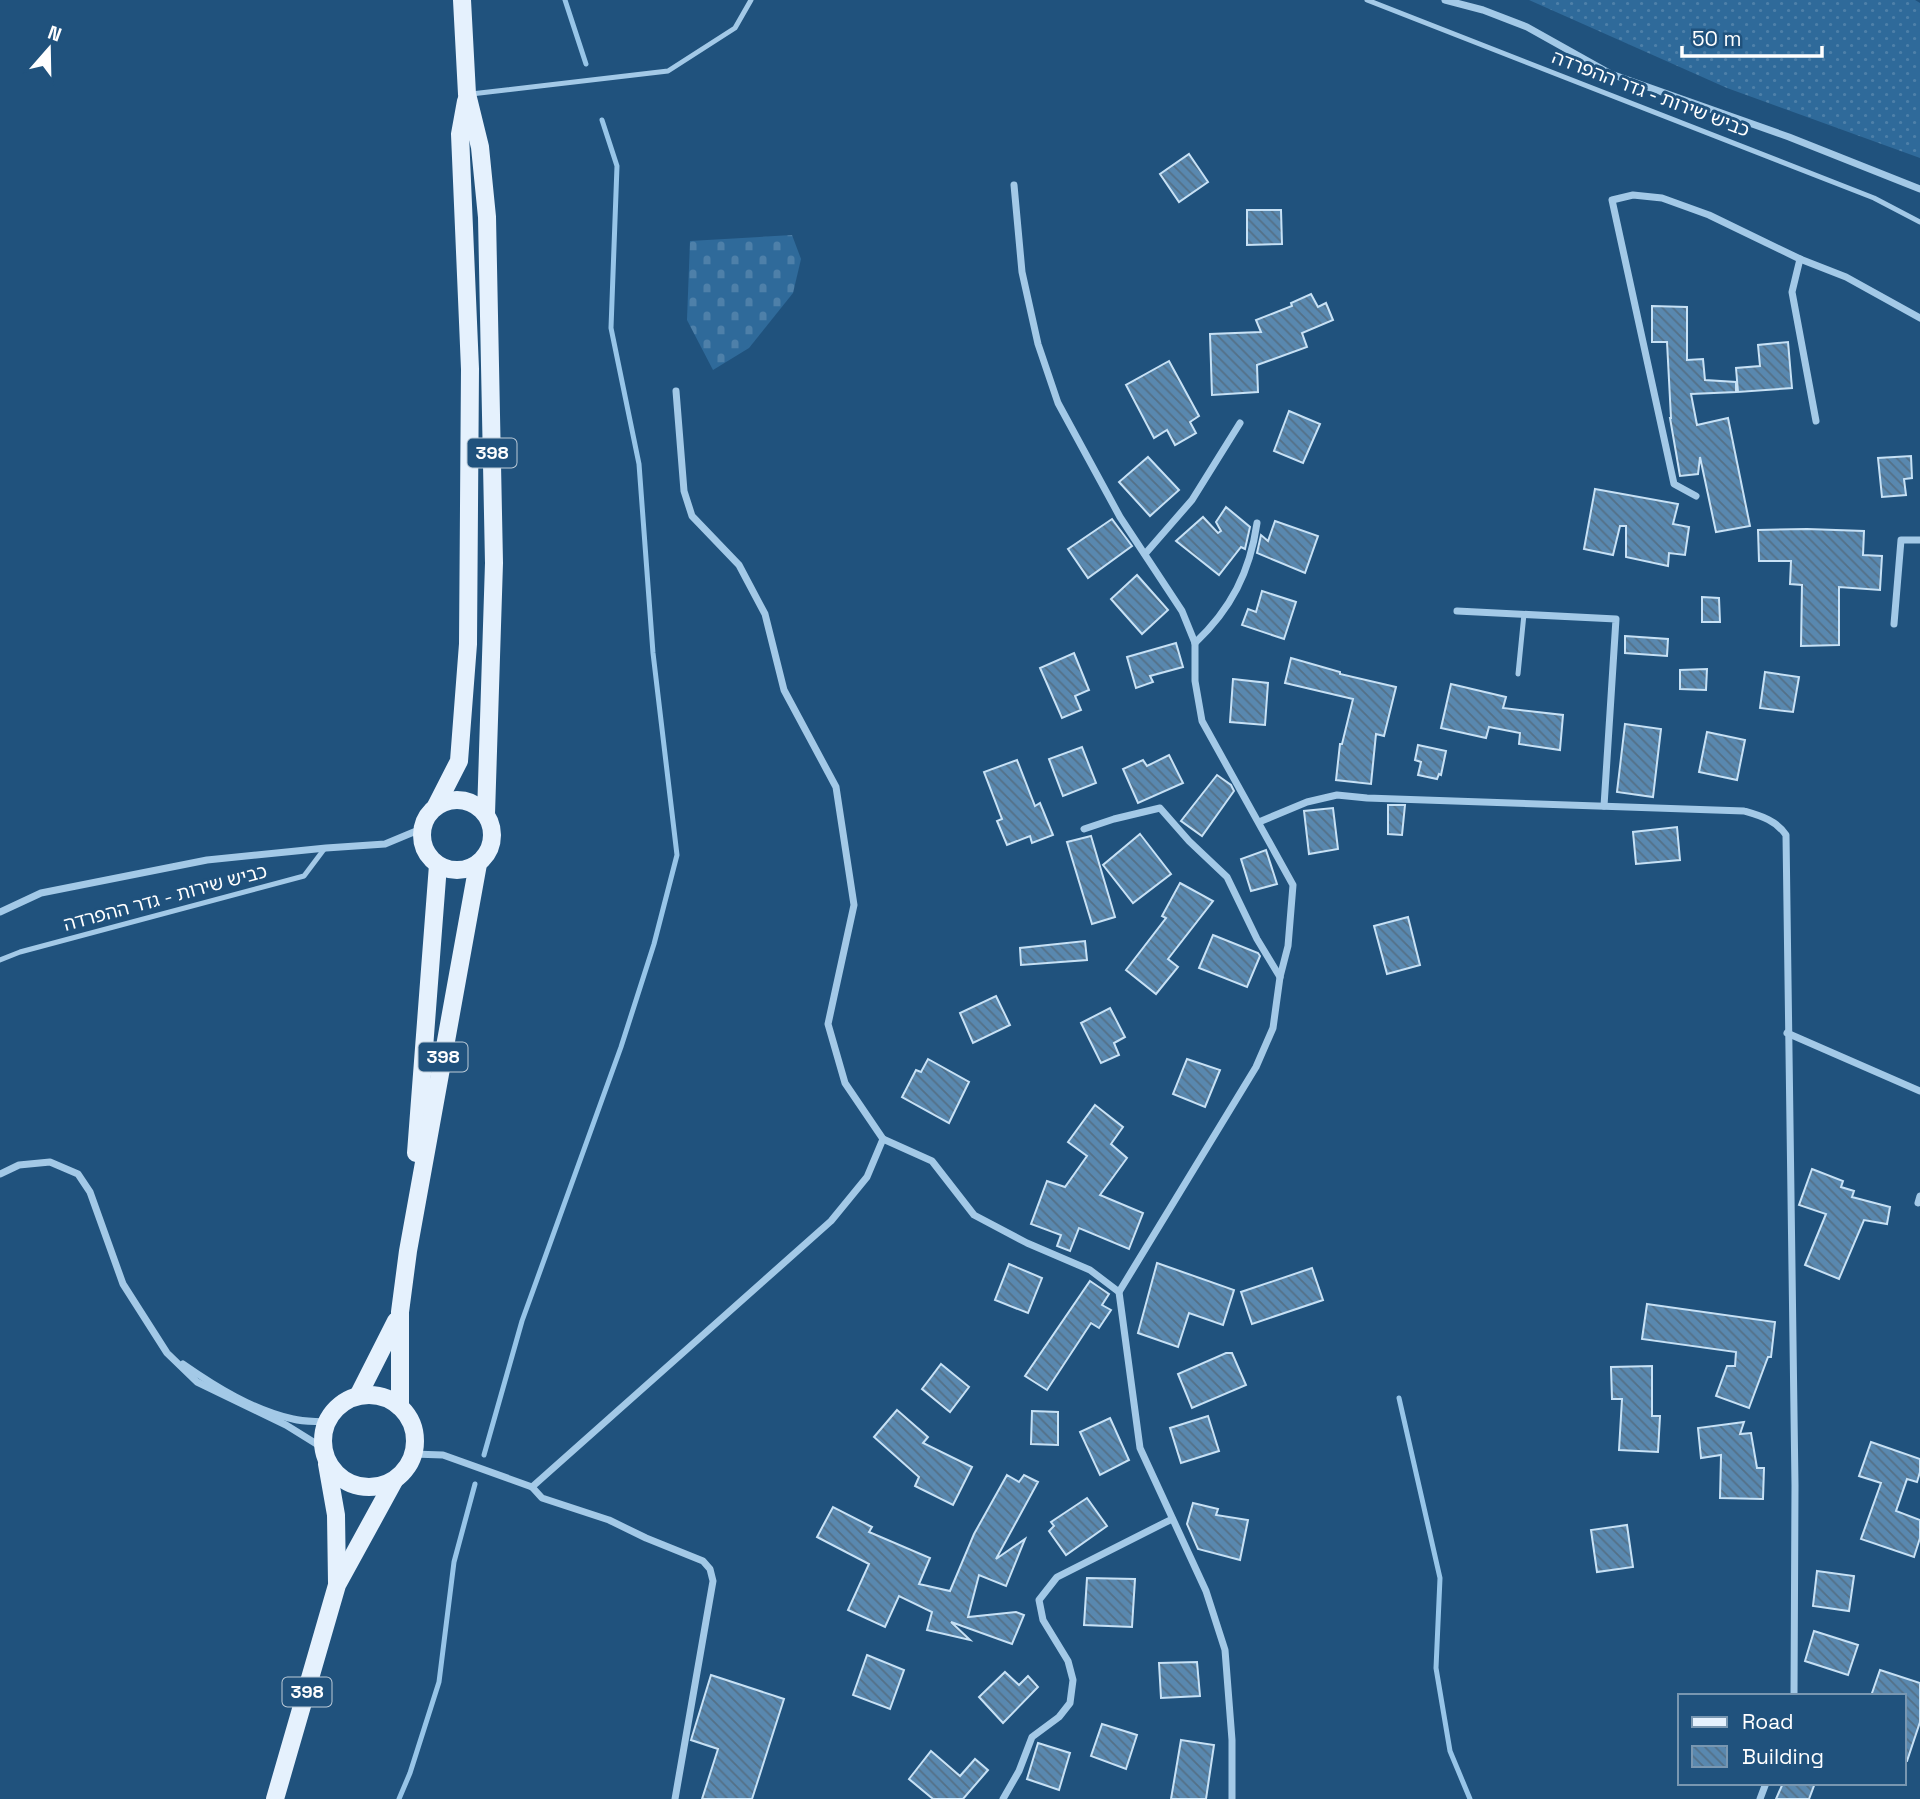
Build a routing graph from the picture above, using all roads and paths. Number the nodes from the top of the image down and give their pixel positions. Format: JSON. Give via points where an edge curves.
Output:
{"nodes":[{"id":1,"x":462,"y":0,"type":"edge"},
{"id":2,"x":751,"y":0,"type":"edge"},
{"id":3,"x":1367,"y":0,"type":"edge"},
{"id":4,"x":1445,"y":0,"type":"edge"},
{"id":5,"x":467,"y":94,"type":"junction"},
{"id":6,"x":1014,"y":185,"type":"dead end"},
{"id":7,"x":1920,"y":189,"type":"edge"},
{"id":8,"x":1920,"y":222,"type":"edge"},
{"id":9,"x":1800,"y":259,"type":"junction"},
{"id":10,"x":1920,"y":318,"type":"edge"},
{"id":11,"x":676,"y":391,"type":"dead end"},
{"id":12,"x":1816,"y":421,"type":"dead end"},
{"id":13,"x":1240,"y":423,"type":"dead end"},
{"id":14,"x":1696,"y":496,"type":"dead end"},
{"id":15,"x":1257,"y":523,"type":"dead end"},
{"id":16,"x":1920,"y":540,"type":"edge"},
{"id":17,"x":1145,"y":554,"type":"junction"},
{"id":18,"x":469,"y":562,"type":"junction"},
{"id":19,"x":494,"y":563,"type":"junction"},
{"id":20,"x":1457,"y":611,"type":"dead end"},
{"id":21,"x":1524,"y":614,"type":"junction"},
{"id":22,"x":1894,"y":624,"type":"dead end"},
{"id":23,"x":1195,"y":643,"type":"junction"},
{"id":24,"x":1518,"y":674,"type":"dead end"},
{"id":25,"x":436,"y":806,"type":"junction"},
{"id":26,"x":1604,"y":806,"type":"junction"},
{"id":27,"x":486,"y":814,"type":"junction"},
{"id":28,"x":1259,"y":822,"type":"junction"},
{"id":29,"x":421,"y":829,"type":"junction"},
{"id":30,"x":1083,"y":829,"type":"dead end"},
{"id":31,"x":326,"y":848,"type":"junction"},
{"id":32,"x":478,"y":864,"type":"junction"},
{"id":33,"x":438,"y":865,"type":"junction"},
{"id":34,"x":0,"y":912,"type":"edge"},
{"id":35,"x":0,"y":960,"type":"edge"},
{"id":36,"x":1280,"y":977,"type":"junction"},
{"id":37,"x":1787,"y":1033,"type":"junction"},
{"id":38,"x":1920,"y":1091,"type":"edge"},
{"id":39,"x":883,"y":1139,"type":"junction"},
{"id":40,"x":0,"y":1174,"type":"edge"},
{"id":41,"x":408,"y":1251,"type":"junction"},
{"id":42,"x":1119,"y":1292,"type":"junction"},
{"id":43,"x":400,"y":1312,"type":"junction"},
{"id":44,"x":167,"y":1353,"type":"junction"},
{"id":45,"x":358,"y":1396,"type":"junction"},
{"id":46,"x":400,"y":1407,"type":"junction"},
{"id":47,"x":327,"y":1422,"type":"junction"},
{"id":48,"x":413,"y":1454,"type":"junction"},
{"id":49,"x":325,"y":1455,"type":"junction"},
{"id":50,"x":394,"y":1481,"type":"junction"},
{"id":51,"x":532,"y":1487,"type":"junction"},
{"id":52,"x":1172,"y":1519,"type":"junction"},
{"id":53,"x":337,"y":1586,"type":"junction"},
{"id":54,"x":1794,"y":1694,"type":"edge"},
{"id":55,"x":275,"y":1799,"type":"edge"},
{"id":56,"x":675,"y":1799,"type":"edge"},
{"id":57,"x":1003,"y":1799,"type":"edge"},
{"id":58,"x":1232,"y":1799,"type":"edge"}],
"edges":[{"from":1,"to":5,"type":"main road","number":"398"},
{"from":2,"to":5,"type":"lane","via":[[735,28],[668,71]]},
{"from":3,"to":8,"type":"lane","name":"כביש שירות - גדר ההפרדה","via":[[1874,198]]},
{"from":4,"to":7,"type":"street","via":[[1527,27],[1611,74]]},
{"from":5,"to":18,"type":"main road","number":"398","via":[[460,134],[470,369]]},
{"from":5,"to":19,"type":"main road","number":"398","via":[[480,148],[487,217]]},
{"from":6,"to":17,"type":"street","via":[[1022,272],[1038,344],[1058,403]]},
{"from":9,"to":10,"type":"street","via":[[1846,277]]},
{"from":9,"to":12,"type":"street","via":[[1792,292]]},
{"from":9,"to":14,"type":"street","via":[[1662,198],[1633,195],[1612,200],[1674,484]]},
{"from":11,"to":39,"type":"street","via":[[684,491],[692,516],[739,565],[759,601],[784,690],[836,787],[854,905],[828,1024],[845,1083]]},
{"from":13,"to":17,"type":"street","via":[[1192,500]]},
{"from":15,"to":23,"type":"street","via":[[1244,579],[1214,625]]},
{"from":16,"to":22,"type":"street","via":[[1901,540]]},
{"from":17,"to":23,"type":"street","via":[[1182,611]]},
{"from":18,"to":19,"type":"main road","via":[[477,557]]},
{"from":18,"to":25,"type":"main road","number":"398","via":[[459,761]]},
{"from":19,"to":27,"type":"main road","number":"398"},
{"from":20,"to":21,"type":"street"},
{"from":21,"to":24,"type":"lane"},
{"from":21,"to":26,"type":"street","via":[[1616,619]]},
{"from":23,"to":28,"type":"street","via":[[1202,721]]},
{"from":25,"to":27,"type":"main road","via":[[463,800]]},
{"from":25,"to":29,"type":"main road","number":"398"},
{"from":26,"to":28,"type":"street","via":[[1337,795]]},
{"from":26,"to":37,"type":"street","via":[[1744,811],[1780,825],[1788,850]]},
{"from":27,"to":32,"type":"main road","number":"398","via":[[492,841]]},
{"from":28,"to":36,"type":"street","via":[[1293,885],[1288,946]]},
{"from":29,"to":31,"type":"street","via":[[386,844]]},
{"from":29,"to":33,"type":"main road","via":[[422,843]]},
{"from":30,"to":36,"type":"street","via":[[1160,808],[1227,877]]},
{"from":31,"to":34,"type":"street","via":[[207,860],[41,893]]},
{"from":31,"to":35,"type":"lane","name":"כביש שירות - גדר ההפרדה","via":[[304,876]]},
{"from":32,"to":33,"type":"main road","via":[[465,870]]},
{"from":32,"to":41,"type":"main road","number":"398"},
{"from":33,"to":41,"type":"main road","number":"398"},
{"from":36,"to":42,"type":"street","via":[[1273,1028],[1256,1067]]},
{"from":37,"to":38,"type":"street"},
{"from":37,"to":54,"type":"street"},
{"from":39,"to":42,"type":"street","via":[[932,1161],[974,1215],[1090,1270]]},
{"from":39,"to":51,"type":"street","via":[[867,1177],[831,1222]]},
{"from":40,"to":44,"type":"street","via":[[19,1165],[50,1162],[78,1174],[90,1192],[123,1284]]},
{"from":41,"to":43,"type":"main road","number":"398"},
{"from":42,"to":52,"type":"street","via":[[1140,1448]]},
{"from":43,"to":45,"type":"main road","number":"398"},
{"from":43,"to":46,"type":"main road","number":"398"},
{"from":44,"to":47,"type":"street","via":[[246,1402],[293,1419]]},
{"from":44,"to":49,"type":"street","via":[[197,1382],[286,1425]]},
{"from":45,"to":46,"type":"main road","via":[[373,1395]]},
{"from":45,"to":47,"type":"main road","number":"398","via":[[334,1410]]},
{"from":46,"to":48,"type":"main road","number":"398","via":[[415,1432]]},
{"from":47,"to":49,"type":"main road","number":"398"},
{"from":48,"to":50,"type":"main road","number":"398"},
{"from":48,"to":51,"type":"street","via":[[443,1455]]},
{"from":49,"to":50,"type":"main road","via":[[342,1479],[363,1488]]},
{"from":49,"to":53,"type":"main road","number":"398","via":[[336,1516]]},
{"from":50,"to":53,"type":"main road","number":"398"},
{"from":51,"to":56,"type":"street","via":[[542,1498],[690,1554],[710,1569],[713,1581]]},
{"from":52,"to":57,"type":"street","via":[[1057,1577],[1039,1600],[1043,1620],[1068,1661],[1073,1681],[1070,1703],[1032,1737]]},
{"from":52,"to":58,"type":"street","via":[[1206,1591],[1226,1650]]},
{"from":53,"to":55,"type":"main road","number":"398"}]}
